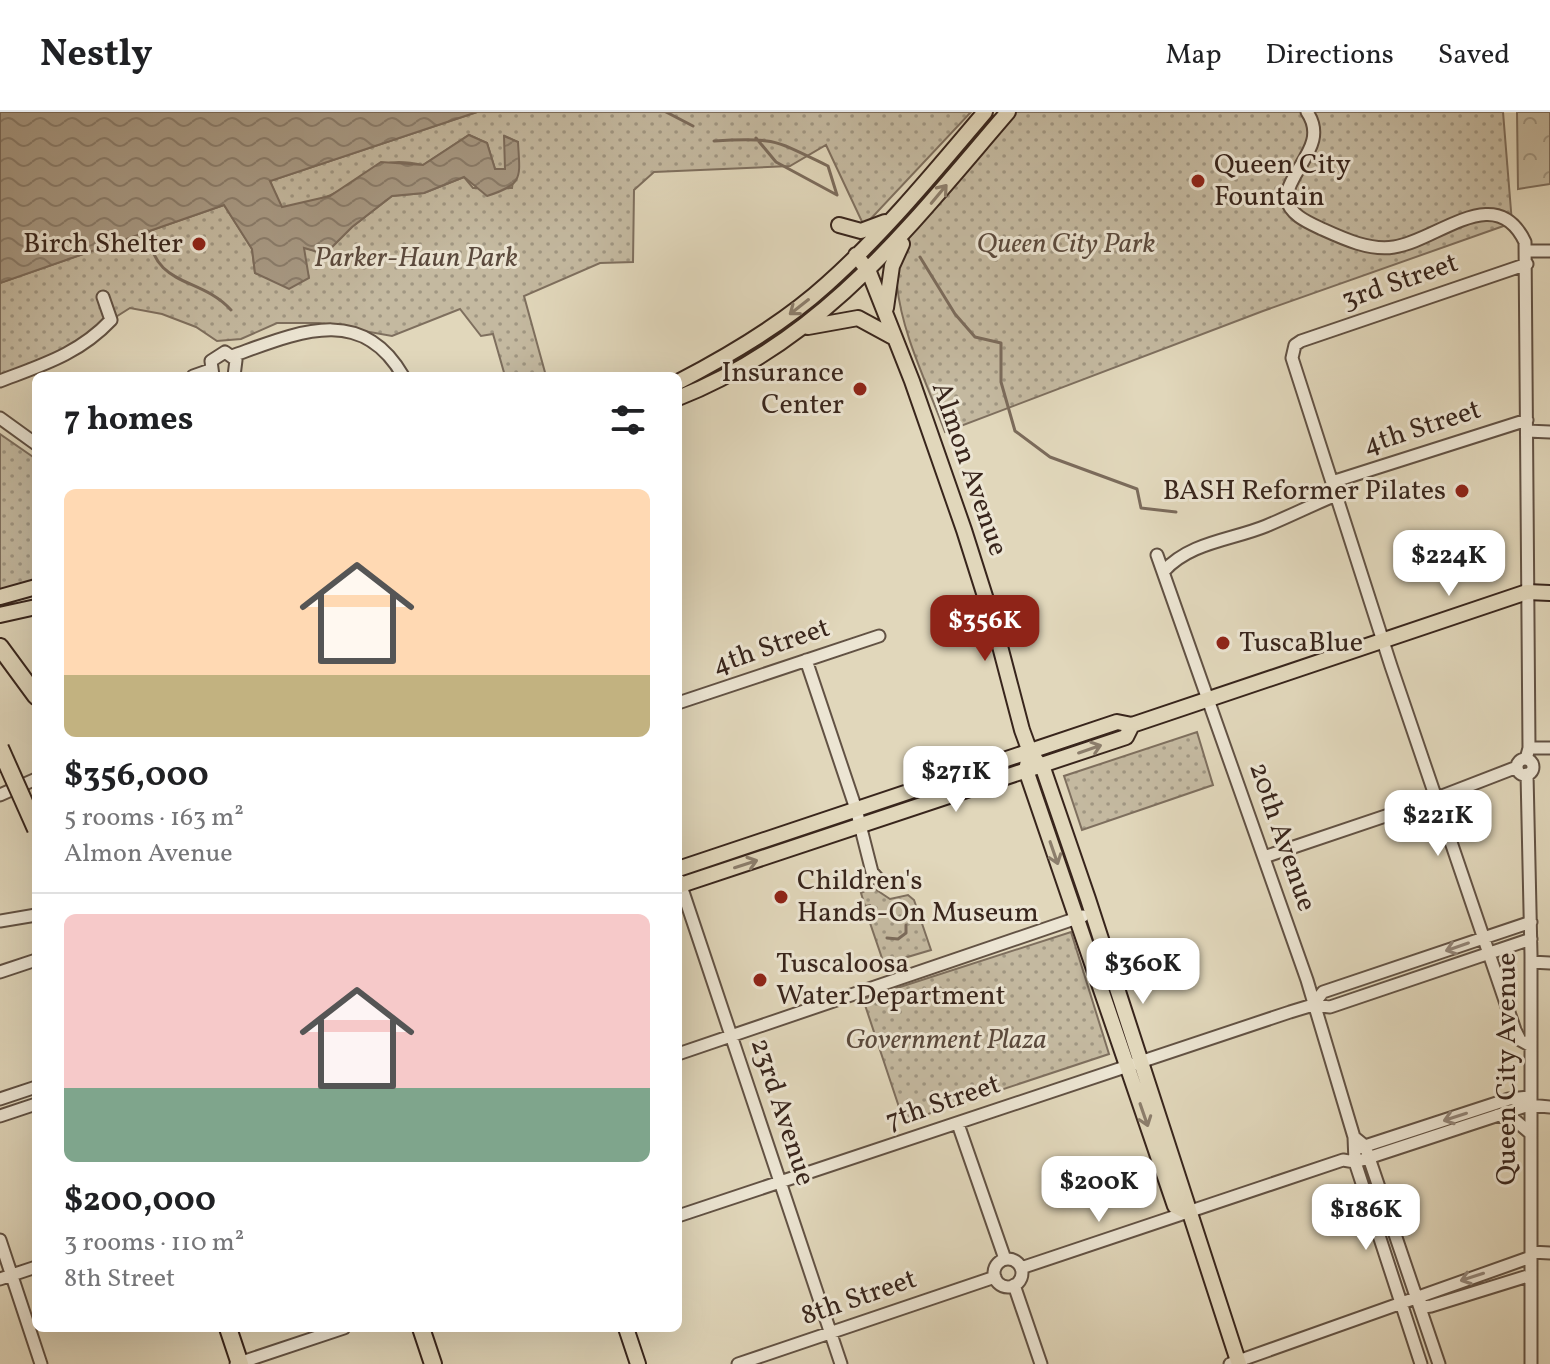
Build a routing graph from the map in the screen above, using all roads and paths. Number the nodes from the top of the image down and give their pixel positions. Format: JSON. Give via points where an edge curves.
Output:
{"nodes":[{"id":1,"x":985,"y":112,"type":"edge"},
{"id":2,"x":1008,"y":112,"type":"edge"},
{"id":3,"x":1307,"y":112,"type":"edge"},
{"id":4,"x":893,"y":220,"type":"junction"},
{"id":5,"x":839,"y":225,"type":"dead end"},
{"id":6,"x":910,"y":228,"type":"junction"},
{"id":7,"x":1528,"y":251,"type":"junction"},
{"id":8,"x":1550,"y":251,"type":"edge"},
{"id":9,"x":856,"y":255,"type":"junction"},
{"id":10,"x":1527,"y":264,"type":"junction"},
{"id":11,"x":869,"y":272,"type":"junction"},
{"id":12,"x":103,"y":297,"type":"dead end"},
{"id":13,"x":886,"y":317,"type":"junction"},
{"id":14,"x":804,"y":328,"type":"junction"},
{"id":15,"x":893,"y":337,"type":"junction"},
{"id":16,"x":232,"y":356,"type":"junction"},
{"id":17,"x":212,"y":372,"type":"edge"},
{"id":18,"x":235,"y":372,"type":"edge"},
{"id":19,"x":400,"y":372,"type":"edge"},
{"id":20,"x":682,"y":380,"type":"edge"},
{"id":21,"x":0,"y":381,"type":"edge"},
{"id":22,"x":682,"y":396,"type":"edge"},
{"id":23,"x":0,"y":418,"type":"edge"},
{"id":24,"x":1527,"y":426,"type":"junction"},
{"id":25,"x":1550,"y":432,"type":"edge"},
{"id":26,"x":32,"y":441,"type":"edge"},
{"id":27,"x":1332,"y":482,"type":"junction"},
{"id":28,"x":1336,"y":495,"type":"junction"},
{"id":29,"x":1157,"y":555,"type":"dead end"},
{"id":30,"x":1164,"y":571,"type":"junction"},
{"id":31,"x":32,"y":588,"type":"edge"},
{"id":32,"x":1527,"y":592,"type":"junction"},
{"id":33,"x":1550,"y":593,"type":"edge"},
{"id":34,"x":0,"y":597,"type":"edge"},
{"id":35,"x":32,"y":608,"type":"edge"},
{"id":36,"x":0,"y":615,"type":"edge"},
{"id":37,"x":879,"y":636,"type":"dead end"},
{"id":38,"x":1383,"y":639,"type":"junction"},
{"id":39,"x":0,"y":647,"type":"edge"},
{"id":40,"x":806,"y":660,"type":"junction"},
{"id":41,"x":32,"y":691,"type":"edge"},
{"id":42,"x":1208,"y":698,"type":"junction"},
{"id":43,"x":682,"y":702,"type":"edge"},
{"id":44,"x":1132,"y":725,"type":"junction"},
{"id":45,"x":0,"y":748,"type":"edge"},
{"id":46,"x":1550,"y":748,"type":"edge"},
{"id":47,"x":1030,"y":752,"type":"junction"},
{"id":48,"x":1525,"y":762,"type":"junction"},
{"id":49,"x":1042,"y":765,"type":"junction"},
{"id":50,"x":1026,"y":770,"type":"junction"},
{"id":51,"x":32,"y":781,"type":"edge"},
{"id":52,"x":0,"y":795,"type":"edge"},
{"id":53,"x":1436,"y":799,"type":"junction"},
{"id":54,"x":856,"y":809,"type":"junction"},
{"id":55,"x":32,"y":820,"type":"edge"},
{"id":56,"x":858,"y":827,"type":"junction"},
{"id":57,"x":1264,"y":857,"type":"junction"},
{"id":58,"x":682,"y":868,"type":"edge"},
{"id":59,"x":879,"y":880,"type":"dead end"},
{"id":60,"x":682,"y":881,"type":"edge"},
{"id":61,"x":682,"y":891,"type":"edge"},
{"id":62,"x":1093,"y":913,"type":"junction"},
{"id":63,"x":32,"y":916,"type":"edge"},
{"id":64,"x":1076,"y":919,"type":"junction"},
{"id":65,"x":0,"y":921,"type":"edge"},
{"id":66,"x":1531,"y":922,"type":"junction"},
{"id":67,"x":1483,"y":938,"type":"junction"},
{"id":68,"x":1531,"y":939,"type":"junction"},
{"id":69,"x":1489,"y":954,"type":"junction"},
{"id":70,"x":32,"y":961,"type":"edge"},
{"id":71,"x":1531,"y":962,"type":"junction"},
{"id":72,"x":1550,"y":963,"type":"edge"},
{"id":73,"x":0,"y":972,"type":"edge"},
{"id":74,"x":1313,"y":1005,"type":"junction"},
{"id":75,"x":732,"y":1036,"type":"junction"},
{"id":76,"x":1531,"y":1046,"type":"junction"},
{"id":77,"x":682,"y":1053,"type":"edge"},
{"id":78,"x":1142,"y":1061,"type":"junction"},
{"id":79,"x":1126,"y":1066,"type":"junction"},
{"id":80,"x":32,"y":1088,"type":"edge"},
{"id":81,"x":0,"y":1099,"type":"edge"},
{"id":82,"x":1530,"y":1101,"type":"junction"},
{"id":83,"x":32,"y":1105,"type":"edge"},
{"id":84,"x":1550,"y":1107,"type":"edge"},
{"id":85,"x":1498,"y":1115,"type":"junction"},
{"id":86,"x":0,"y":1116,"type":"edge"},
{"id":87,"x":958,"y":1124,"type":"junction"},
{"id":88,"x":1530,"y":1133,"type":"junction"},
{"id":89,"x":1354,"y":1137,"type":"junction"},
{"id":90,"x":1367,"y":1151,"type":"junction"},
{"id":91,"x":1350,"y":1157,"type":"junction"},
{"id":92,"x":780,"y":1182,"type":"junction"},
{"id":93,"x":1187,"y":1212,"type":"junction"},
{"id":94,"x":682,"y":1215,"type":"edge"},
{"id":95,"x":0,"y":1240,"type":"edge"},
{"id":96,"x":1550,"y":1253,"type":"edge"},
{"id":97,"x":1531,"y":1254,"type":"junction"},
{"id":98,"x":1005,"y":1259,"type":"junction"},
{"id":99,"x":32,"y":1268,"type":"edge"},
{"id":100,"x":1021,"y":1268,"type":"junction"},
{"id":101,"x":1531,"y":1275,"type":"junction"},
{"id":102,"x":6,"y":1277,"type":"edge"},
{"id":103,"x":995,"y":1277,"type":"junction"},
{"id":104,"x":1014,"y":1285,"type":"junction"},
{"id":105,"x":1417,"y":1300,"type":"junction"},
{"id":106,"x":1401,"y":1305,"type":"junction"},
{"id":107,"x":229,"y":1332,"type":"edge"},
{"id":108,"x":332,"y":1332,"type":"edge"},
{"id":109,"x":422,"y":1332,"type":"edge"},
{"id":110,"x":627,"y":1332,"type":"edge"},
{"id":111,"x":831,"y":1333,"type":"junction"},
{"id":112,"x":1236,"y":1363,"type":"edge"},
{"id":113,"x":41,"y":1364,"type":"edge"},
{"id":114,"x":238,"y":1364,"type":"edge"},
{"id":115,"x":433,"y":1364,"type":"edge"},
{"id":116,"x":638,"y":1364,"type":"edge"},
{"id":117,"x":738,"y":1364,"type":"edge"},
{"id":118,"x":841,"y":1364,"type":"edge"},
{"id":119,"x":1041,"y":1364,"type":"edge"},
{"id":120,"x":1421,"y":1364,"type":"edge"},
{"id":121,"x":1439,"y":1364,"type":"edge"},
{"id":122,"x":1531,"y":1364,"type":"edge"}],
"edges":[{"from":1,"to":4,"type":"main road"},
{"from":6,"to":2,"type":"main road","one_way":true},
{"from":3,"to":7,"type":"street","via":[[1315,139],[1286,198],[1298,217],[1355,242],[1384,248],[1489,214],[1512,223]]},
{"from":4,"to":5,"type":"main road","via":[[861,231]]},
{"from":4,"to":9,"type":"main road"},
{"from":6,"to":11,"type":"main road"},
{"from":6,"to":13,"type":"main road","via":[[892,266]]},
{"from":7,"to":8,"type":"street"},
{"from":7,"to":10,"type":"street","name":"Queen City Avenue"},
{"from":9,"to":11,"type":"main road","name":"Almon Avenue"},
{"from":9,"to":20,"type":"main road","one_way":true,"via":[[788,315]]},
{"from":10,"to":24,"type":"street","name":"Queen City Avenue"},
{"from":10,"to":27,"type":"street","name":"3rd Street","via":[[1301,341],[1294,350],[1294,365]]},
{"from":11,"to":13,"type":"main road","name":"Almon Avenue"},
{"from":11,"to":14,"type":"main road"},
{"from":12,"to":21,"type":"street","via":[[111,320],[102,330],[44,367]]},
{"from":13,"to":15,"type":"main road","name":"Almon Avenue"},
{"from":14,"to":15,"type":"main road","via":[[858,318]]},
{"from":14,"to":22,"type":"main road","via":[[709,386]]},
{"from":15,"to":47,"type":"main road","name":"Almon Avenue","via":[[964,530]]},
{"from":16,"to":17,"type":"street","via":[[217,354]]},
{"from":16,"to":18,"type":"street"},
{"from":16,"to":19,"type":"street","via":[[327,328],[385,350]]},
{"from":23,"to":26,"type":"street"},
{"from":24,"to":25,"type":"street","name":"4th Street"},
{"from":24,"to":27,"type":"street","name":"4th Street"},
{"from":24,"to":32,"type":"street","name":"Queen City Avenue"},
{"from":27,"to":28,"type":"street"},
{"from":28,"to":30,"type":"street","via":[[1177,557]]},
{"from":28,"to":38,"type":"street"},
{"from":29,"to":30,"type":"street","name":"20th Avenue"},
{"from":30,"to":42,"type":"street","name":"20th Avenue"},
{"from":31,"to":34,"type":"main road"},
{"from":32,"to":33,"type":"main road"},
{"from":32,"to":38,"type":"main road"},
{"from":32,"to":48,"type":"street","name":"Queen City Avenue"},
{"from":35,"to":36,"type":"main road"},
{"from":37,"to":40,"type":"street","name":"4th Street"},
{"from":38,"to":42,"type":"main road"},
{"from":38,"to":53,"type":"street"},
{"from":39,"to":41,"type":"highway"},
{"from":40,"to":43,"type":"street","name":"4th Street"},
{"from":40,"to":54,"type":"street"},
{"from":42,"to":44,"type":"main road"},
{"from":42,"to":57,"type":"street","name":"20th Avenue"},
{"from":44,"to":47,"type":"main road","via":[[1117,722]]},
{"from":49,"to":44,"type":"main road","one_way":true,"via":[[1126,737]]},
{"from":45,"to":55,"type":"highway","bridge":true},
{"from":46,"to":48,"type":"street"},
{"from":47,"to":49,"type":"main road","name":"Almon Avenue"},
{"from":47,"to":50,"type":"main road","name":"Almon Avenue"},
{"from":47,"to":54,"type":"main road"},
{"from":48,"to":53,"type":"street"},
{"from":48,"to":66,"type":"street","name":"Queen City Avenue"},
{"from":49,"to":50,"type":"main road"},
{"from":49,"to":62,"type":"main road","name":"Almon Avenue"},
{"from":50,"to":56,"type":"main road"},
{"from":50,"to":64,"type":"main road","name":"Almon Avenue","one_way":true},
{"from":51,"to":52,"type":"street"},
{"from":53,"to":57,"type":"street"},
{"from":53,"to":67,"type":"street"},
{"from":54,"to":56,"type":"street"},
{"from":54,"to":58,"type":"main road"},
{"from":56,"to":59,"type":"street"},
{"from":60,"to":56,"type":"main road","one_way":true},
{"from":57,"to":74,"type":"street","name":"20th Avenue"},
{"from":61,"to":75,"type":"street","name":"23rd Avenue"},
{"from":62,"to":64,"type":"street"},
{"from":62,"to":78,"type":"main road","name":"Almon Avenue"},
{"from":63,"to":65,"type":"street"},
{"from":64,"to":75,"type":"street"},
{"from":64,"to":79,"type":"main road","name":"Almon Avenue"},
{"from":66,"to":67,"type":"street","name":"7th Street"},
{"from":66,"to":68,"type":"street","name":"Queen City Avenue"},
{"from":67,"to":69,"type":"street"},
{"from":67,"to":74,"type":"street","name":"7th Street","one_way":true,"via":[[1323,992]]},
{"from":68,"to":69,"type":"street","name":"7th Street"},
{"from":68,"to":71,"type":"street","name":"Queen City Avenue"},
{"from":69,"to":74,"type":"street","name":"7th Street","via":[[1330,1007]]},
{"from":69,"to":76,"type":"street","via":[[1515,1030]]},
{"from":70,"to":73,"type":"street"},
{"from":71,"to":72,"type":"street"},
{"from":71,"to":76,"type":"street","name":"Queen City Avenue"},
{"from":74,"to":78,"type":"street","name":"7th Street"},
{"from":74,"to":89,"type":"street","name":"20th Avenue"},
{"from":75,"to":77,"type":"street"},
{"from":75,"to":92,"type":"street","name":"23rd Avenue"},
{"from":76,"to":82,"type":"street","name":"Queen City Avenue"},
{"from":78,"to":79,"type":"street","name":"7th Street"},
{"from":78,"to":93,"type":"main road","name":"Almon Avenue"},
{"from":79,"to":87,"type":"street","name":"7th Street"},
{"from":79,"to":93,"type":"main road","name":"Almon Avenue","one_way":true,"via":[[1175,1206]]},
{"from":80,"to":81,"type":"street"},
{"from":82,"to":84,"type":"street"},
{"from":82,"to":85,"type":"street"},
{"from":82,"to":88,"type":"street","name":"Queen City Avenue"},
{"from":82,"to":90,"type":"street","one_way":true,"via":[[1509,1099]]},
{"from":83,"to":86,"type":"street"},
{"from":85,"to":88,"type":"street"},
{"from":85,"to":90,"type":"street"},
{"from":87,"to":92,"type":"street","name":"7th Street"},
{"from":87,"to":98,"type":"street"},
{"from":88,"to":97,"type":"street","name":"Queen City Avenue"},
{"from":89,"to":90,"type":"street"},
{"from":89,"to":91,"type":"street","name":"20th Avenue"},
{"from":90,"to":91,"type":"street"},
{"from":90,"to":105,"type":"street"},
{"from":91,"to":93,"type":"street"},
{"from":91,"to":106,"type":"street","name":"20th Avenue"},
{"from":92,"to":94,"type":"street","name":"7th Street"},
{"from":92,"to":111,"type":"street","name":"23rd Avenue"},
{"from":93,"to":100,"type":"street"},
{"from":93,"to":112,"type":"main road","name":"Almon Avenue"},
{"from":95,"to":102,"type":"street"},
{"from":96,"to":97,"type":"street"},
{"from":97,"to":101,"type":"street","name":"Queen City Avenue"},
{"from":97,"to":105,"type":"street","one_way":true},
{"from":98,"to":100,"type":"street"},
{"from":98,"to":103,"type":"street","via":[[995,1267]]},
{"from":99,"to":102,"type":"street"},
{"from":100,"to":104,"type":"street"},
{"from":101,"to":105,"type":"street","via":[[1431,1306]]},
{"from":101,"to":122,"type":"street","name":"Queen City Avenue"},
{"from":102,"to":113,"type":"street"},
{"from":103,"to":104,"type":"street","via":[[1003,1286]]},
{"from":103,"to":111,"type":"street","name":"8th Street"},
{"from":104,"to":119,"type":"street"},
{"from":105,"to":106,"type":"street"},
{"from":105,"to":121,"type":"street"},
{"from":106,"to":112,"type":"street"},
{"from":106,"to":120,"type":"street","name":"20th Avenue"},
{"from":107,"to":114,"type":"highway"},
{"from":108,"to":114,"type":"street"},
{"from":109,"to":115,"type":"highway"},
{"from":110,"to":116,"type":"main road"},
{"from":111,"to":117,"type":"street","name":"8th Street"},
{"from":111,"to":118,"type":"street","name":"23rd Avenue"}]}
